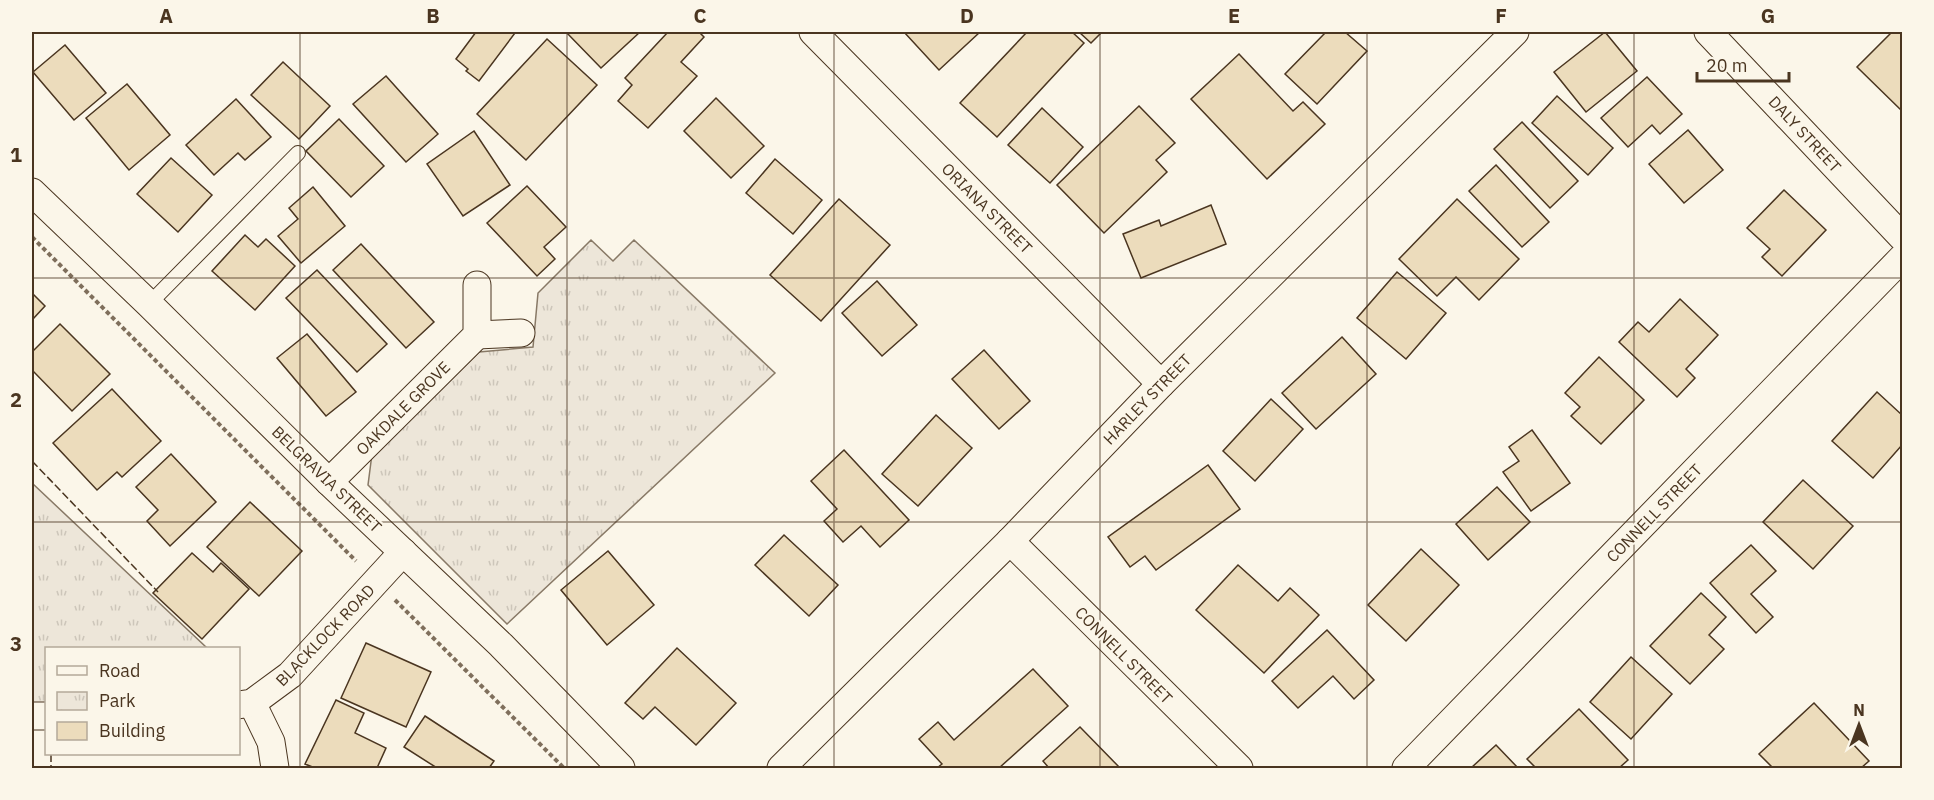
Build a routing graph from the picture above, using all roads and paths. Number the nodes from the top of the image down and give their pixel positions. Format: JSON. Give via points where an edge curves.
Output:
{"nodes":[{"id":1,"x":813,"y":32,"type":"edge"},
{"id":2,"x":1515,"y":32,"type":"edge"},
{"id":3,"x":1708,"y":32,"type":"edge"},
{"id":4,"x":298,"y":153,"type":"dead end"},
{"id":5,"x":32,"y":192,"type":"edge"},
{"id":6,"x":32,"y":237,"type":"edge"},
{"id":7,"x":1902,"y":237,"type":"edge"},
{"id":8,"x":1902,"y":258,"type":"edge"},
{"id":9,"x":477,"y":285,"type":"dead end"},
{"id":10,"x":149,"y":304,"type":"junction"},
{"id":11,"x":521,"y":333,"type":"dead end"},
{"id":12,"x":477,"y":335,"type":"junction"},
{"id":13,"x":1161,"y":384,"type":"junction"},
{"id":14,"x":328,"y":482,"type":"junction"},
{"id":15,"x":1010,"y":541,"type":"junction"},
{"id":16,"x":403,"y":552,"type":"junction"},
{"id":17,"x":376,"y":581,"type":"junction"},
{"id":18,"x":245,"y":704,"type":"edge"},
{"id":19,"x":275,"y":768,"type":"edge"},
{"id":20,"x":564,"y":768,"type":"edge"},
{"id":21,"x":621,"y":768,"type":"edge"},
{"id":22,"x":782,"y":768,"type":"edge"},
{"id":23,"x":1239,"y":768,"type":"edge"},
{"id":24,"x":1406,"y":768,"type":"edge"}],
"edges":[{"from":1,"to":13,"type":"street","name":"ORIANA STREET"},
{"from":2,"to":13,"type":"street","name":"HARLEY STREET"},
{"from":3,"to":7,"type":"street","name":"DALY STREET"},
{"from":4,"to":10,"type":"lane"},
{"from":5,"to":10,"type":"street","name":"BELGRAVIA STREET"},
{"from":6,"to":17,"type":"path"},
{"from":8,"to":24,"type":"street","name":"CONNELL STREET"},
{"from":9,"to":12,"type":"street"},
{"from":10,"to":14,"type":"street","name":"BELGRAVIA STREET"},
{"from":11,"to":12,"type":"street"},
{"from":12,"to":14,"type":"street","name":"OAKDALE GROVE"},
{"from":13,"to":15,"type":"street","name":"HARLEY STREET"},
{"from":14,"to":16,"type":"street","name":"BELGRAVIA STREET"},
{"from":15,"to":22,"type":"street","name":"HARLEY STREET"},
{"from":15,"to":23,"type":"street","name":"CONNELL STREET"},
{"from":16,"to":17,"type":"street","name":"BLACKLOCK ROAD"},
{"from":16,"to":21,"type":"street","name":"BELGRAVIA STREET"},
{"from":17,"to":18,"type":"street","name":"BLACKLOCK ROAD","via":[[290,675]]},
{"from":17,"to":20,"type":"path"},
{"from":18,"to":19,"type":"street","via":[[271,742]]}]}
